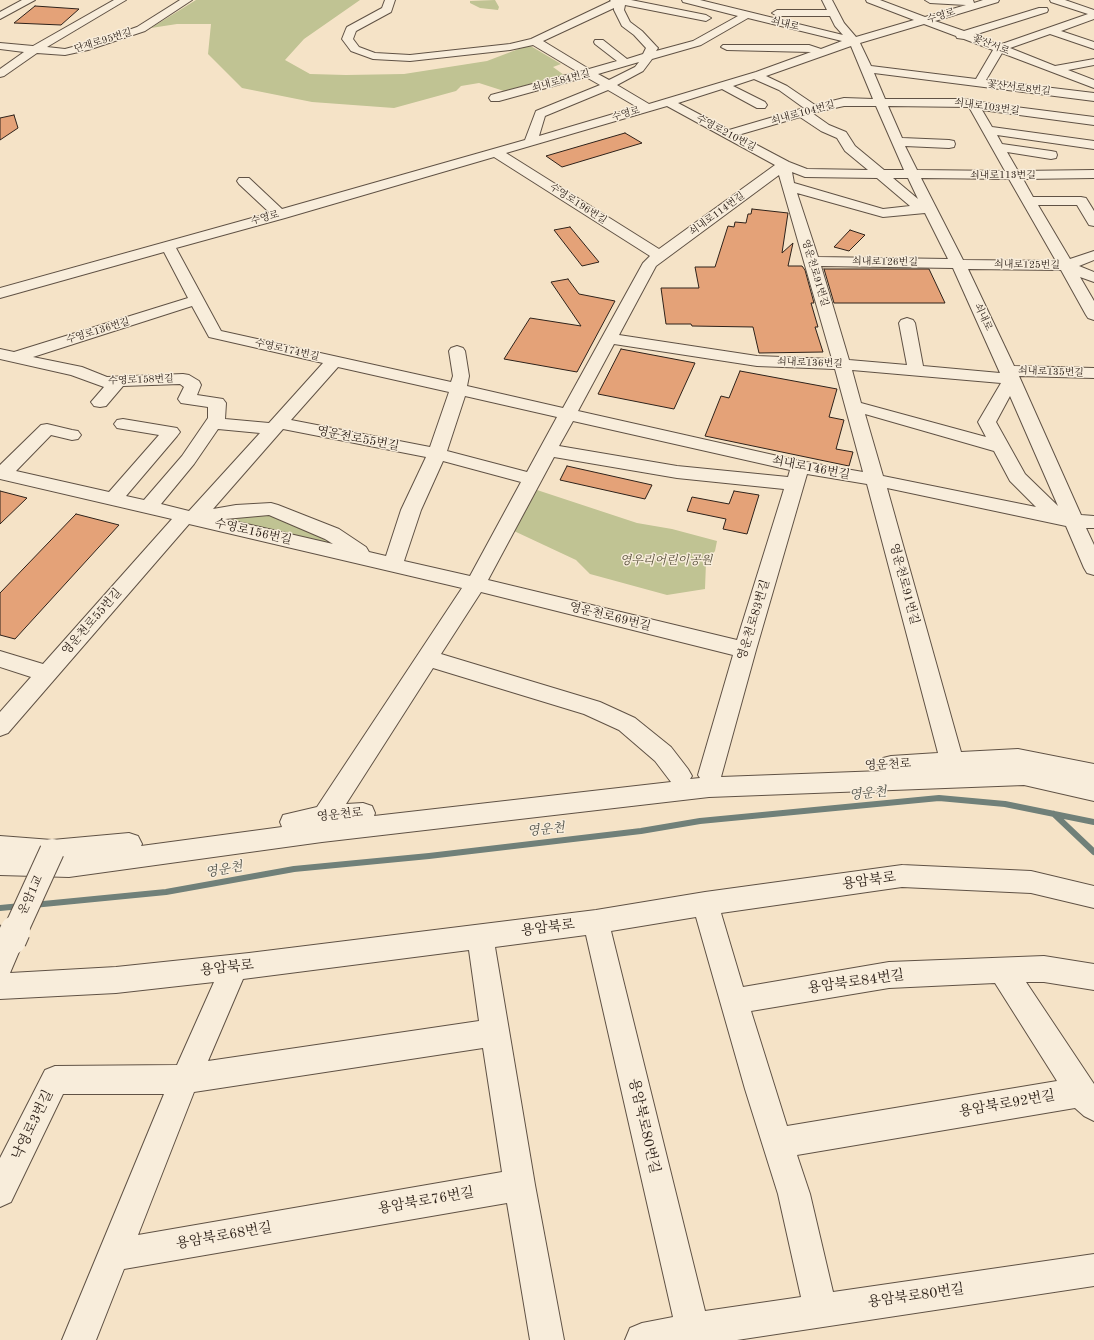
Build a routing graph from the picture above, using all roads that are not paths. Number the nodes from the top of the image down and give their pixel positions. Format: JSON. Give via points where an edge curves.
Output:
{"nodes":[{"id":1,"x":4,"y":0,"type":"edge"},
{"id":2,"x":121,"y":0,"type":"edge"},
{"id":3,"x":187,"y":0,"type":"edge"},
{"id":4,"x":390,"y":0,"type":"edge"},
{"id":5,"x":619,"y":0,"type":"edge"},
{"id":6,"x":687,"y":0,"type":"edge"},
{"id":7,"x":827,"y":0,"type":"edge"},
{"id":8,"x":871,"y":0,"type":"edge"},
{"id":9,"x":930,"y":0,"type":"edge"},
{"id":10,"x":1055,"y":0,"type":"edge"},
{"id":11,"x":28,"y":1,"type":"edge"},
{"id":12,"x":990,"y":1,"type":"edge"},
{"id":13,"x":777,"y":3,"type":"dead end"},
{"id":14,"x":1006,"y":4,"type":"dead end"},
{"id":15,"x":1021,"y":6,"type":"dead end"},
{"id":16,"x":1051,"y":11,"type":"junction"},
{"id":17,"x":677,"y":12,"type":"junction"},
{"id":18,"x":834,"y":13,"type":"junction"},
{"id":19,"x":754,"y":15,"type":"junction"},
{"id":20,"x":0,"y":16,"type":"edge"},
{"id":21,"x":1093,"y":16,"type":"edge"},
{"id":22,"x":583,"y":19,"type":"junction"},
{"id":23,"x":664,"y":19,"type":"dead end"},
{"id":24,"x":927,"y":20,"type":"junction"},
{"id":25,"x":735,"y":21,"type":"junction"},
{"id":26,"x":597,"y":22,"type":"dead end"},
{"id":27,"x":910,"y":25,"type":"junction"},
{"id":28,"x":651,"y":26,"type":"dead end"},
{"id":29,"x":841,"y":26,"type":"junction"},
{"id":30,"x":870,"y":26,"type":"dead end"},
{"id":31,"x":617,"y":28,"type":"dead end"},
{"id":32,"x":801,"y":28,"type":"junction"},
{"id":33,"x":1051,"y":31,"type":"junction"},
{"id":34,"x":887,"y":32,"type":"junction"},
{"id":35,"x":638,"y":33,"type":"junction"},
{"id":36,"x":714,"y":33,"type":"junction"},
{"id":37,"x":854,"y":33,"type":"junction"},
{"id":38,"x":966,"y":35,"type":"junction"},
{"id":39,"x":535,"y":42,"type":"junction"},
{"id":40,"x":599,"y":42,"type":"dead end"},
{"id":41,"x":689,"y":45,"type":"junction"},
{"id":42,"x":0,"y":46,"type":"edge"},
{"id":43,"x":1094,"y":46,"type":"edge"},
{"id":44,"x":727,"y":47,"type":"junction"},
{"id":45,"x":35,"y":49,"type":"junction"},
{"id":46,"x":704,"y":50,"type":"dead end"},
{"id":47,"x":998,"y":50,"type":"junction"},
{"id":48,"x":822,"y":52,"type":"junction"},
{"id":49,"x":648,"y":57,"type":"junction"},
{"id":50,"x":729,"y":61,"type":"dead end"},
{"id":51,"x":1094,"y":62,"type":"edge"},
{"id":52,"x":626,"y":63,"type":"junction"},
{"id":53,"x":741,"y":66,"type":"dead end"},
{"id":54,"x":866,"y":69,"type":"junction"},
{"id":55,"x":589,"y":73,"type":"junction"},
{"id":56,"x":0,"y":74,"type":"edge"},
{"id":57,"x":757,"y":74,"type":"junction"},
{"id":58,"x":1055,"y":74,"type":"junction"},
{"id":59,"x":979,"y":83,"type":"junction"},
{"id":60,"x":1094,"y":84,"type":"edge"},
{"id":61,"x":609,"y":85,"type":"junction"},
{"id":62,"x":722,"y":85,"type":"junction"},
{"id":63,"x":1094,"y":90,"type":"edge"},
{"id":64,"x":495,"y":98,"type":"dead end"},
{"id":65,"x":1094,"y":98,"type":"edge"},
{"id":66,"x":668,"y":102,"type":"junction"},
{"id":67,"x":880,"y":102,"type":"junction"},
{"id":68,"x":973,"y":104,"type":"junction"},
{"id":69,"x":761,"y":105,"type":"dead end"},
{"id":70,"x":647,"y":108,"type":"junction"},
{"id":71,"x":808,"y":111,"type":"junction"},
{"id":72,"x":1094,"y":122,"type":"edge"},
{"id":73,"x":988,"y":130,"type":"junction"},
{"id":74,"x":728,"y":134,"type":"junction"},
{"id":75,"x":530,"y":142,"type":"junction"},
{"id":76,"x":898,"y":142,"type":"junction"},
{"id":77,"x":949,"y":144,"type":"dead end"},
{"id":78,"x":1094,"y":145,"type":"edge"},
{"id":79,"x":998,"y":147,"type":"junction"},
{"id":80,"x":496,"y":152,"type":"junction"},
{"id":81,"x":1051,"y":155,"type":"dead end"},
{"id":82,"x":784,"y":165,"type":"junction"},
{"id":83,"x":882,"y":174,"type":"junction"},
{"id":84,"x":913,"y":174,"type":"junction"},
{"id":85,"x":1094,"y":174,"type":"edge"},
{"id":86,"x":1015,"y":175,"type":"junction"},
{"id":87,"x":244,"y":181,"type":"dead end"},
{"id":88,"x":788,"y":186,"type":"junction"},
{"id":89,"x":1030,"y":201,"type":"junction"},
{"id":90,"x":926,"y":208,"type":"junction"},
{"id":91,"x":280,"y":214,"type":"junction"},
{"id":92,"x":1094,"y":222,"type":"edge"},
{"id":93,"x":168,"y":246,"type":"junction"},
{"id":94,"x":1094,"y":255,"type":"edge"},
{"id":95,"x":655,"y":260,"type":"junction"},
{"id":96,"x":812,"y":261,"type":"junction"},
{"id":97,"x":958,"y":264,"type":"junction"},
{"id":98,"x":1066,"y":266,"type":"junction"},
{"id":99,"x":1094,"y":277,"type":"edge"},
{"id":100,"x":7,"y":291,"type":"edge"},
{"id":101,"x":197,"y":300,"type":"junction"},
{"id":102,"x":0,"y":307,"type":"edge"},
{"id":103,"x":1094,"y":315,"type":"edge"},
{"id":104,"x":907,"y":323,"type":"dead end"},
{"id":105,"x":609,"y":338,"type":"junction"},
{"id":106,"x":457,"y":351,"type":"dead end"},
{"id":107,"x":4,"y":358,"type":"edge"},
{"id":108,"x":334,"y":361,"type":"junction"},
{"id":109,"x":842,"y":364,"type":"junction"},
{"id":110,"x":916,"y":371,"type":"junction"},
{"id":111,"x":1094,"y":373,"type":"edge"},
{"id":112,"x":1010,"y":375,"type":"junction"},
{"id":113,"x":119,"y":382,"type":"junction"},
{"id":114,"x":458,"y":390,"type":"junction"},
{"id":115,"x":100,"y":402,"type":"dead end"},
{"id":116,"x":854,"y":406,"type":"junction"},
{"id":117,"x":567,"y":415,"type":"junction"},
{"id":118,"x":213,"y":423,"type":"junction"},
{"id":119,"x":123,"y":424,"type":"dead end"},
{"id":120,"x":276,"y":426,"type":"junction"},
{"id":121,"x":72,"y":434,"type":"dead end"},
{"id":122,"x":693,"y":443,"type":"junction"},
{"id":123,"x":1001,"y":447,"type":"junction"},
{"id":124,"x":548,"y":450,"type":"junction"},
{"id":125,"x":437,"y":454,"type":"junction"},
{"id":126,"x":677,"y":472,"type":"junction"},
{"id":127,"x":1,"y":474,"type":"edge"},
{"id":128,"x":798,"y":475,"type":"junction"},
{"id":129,"x":532,"y":479,"type":"junction"},
{"id":130,"x":875,"y":480,"type":"junction"},
{"id":131,"x":113,"y":500,"type":"junction"},
{"id":132,"x":148,"y":508,"type":"junction"},
{"id":133,"x":189,"y":518,"type":"junction"},
{"id":134,"x":1065,"y":519,"type":"junction"},
{"id":135,"x":1094,"y":522,"type":"edge"},
{"id":136,"x":372,"y":560,"type":"junction"},
{"id":137,"x":392,"y":565,"type":"junction"},
{"id":138,"x":1094,"y":568,"type":"edge"},
{"id":139,"x":475,"y":584,"type":"junction"},
{"id":140,"x":745,"y":650,"type":"junction"},
{"id":141,"x":0,"y":658,"type":"edge"},
{"id":142,"x":428,"y":658,"type":"junction"},
{"id":143,"x":47,"y":674,"type":"junction"},
{"id":144,"x":0,"y":727,"type":"edge"},
{"id":145,"x":952,"y":762,"type":"junction"},
{"id":146,"x":710,"y":774,"type":"junction"},
{"id":147,"x":1094,"y":774,"type":"edge"},
{"id":148,"x":680,"y":776,"type":"junction"},
{"id":149,"x":1094,"y":791,"type":"edge"},
{"id":150,"x":325,"y":816,"type":"junction"},
{"id":151,"x":0,"y":847,"type":"edge"},
{"id":152,"x":52,"y":851,"type":"junction"},
{"id":153,"x":0,"y":864,"type":"edge"},
{"id":154,"x":1094,"y":897,"type":"edge"},
{"id":155,"x":705,"y":904,"type":"junction"},
{"id":156,"x":596,"y":922,"type":"junction"},
{"id":157,"x":480,"y":937,"type":"junction"},
{"id":158,"x":0,"y":964,"type":"edge"},
{"id":159,"x":235,"y":967,"type":"junction"},
{"id":160,"x":1002,"y":970,"type":"junction"},
{"id":161,"x":1094,"y":977,"type":"edge"},
{"id":162,"x":0,"y":986,"type":"edge"},
{"id":163,"x":735,"y":1001,"type":"junction"},
{"id":164,"x":496,"y":1032,"type":"junction"},
{"id":165,"x":185,"y":1079,"type":"junction"},
{"id":166,"x":1087,"y":1099,"type":"edge"},
{"id":167,"x":778,"y":1143,"type":"junction"},
{"id":168,"x":519,"y":1185,"type":"junction"},
{"id":169,"x":0,"y":1191,"type":"edge"},
{"id":170,"x":334,"y":1217,"type":"joint"},
{"id":171,"x":113,"y":1255,"type":"junction"},
{"id":172,"x":1094,"y":1270,"type":"edge"},
{"id":173,"x":820,"y":1310,"type":"junction"},
{"id":174,"x":693,"y":1335,"type":"edge"},
{"id":175,"x":78,"y":1340,"type":"edge"},
{"id":176,"x":547,"y":1340,"type":"edge"},
{"id":177,"x":642,"y":1340,"type":"edge"}],
"edges":[{"from":1,"to":11,"type":"street"},
{"from":2,"to":45,"type":"street"},
{"from":3,"to":45,"type":"street","name":"단재로95번길","via":[[141,29],[110,40],[65,52]]},
{"from":4,"to":39,"type":"street","via":[[387,10],[351,29],[347,39],[355,49],[373,56],[410,58],[510,48]]},
{"from":5,"to":17,"type":"street"},
{"from":5,"to":22,"type":"street"},
{"from":5,"to":35,"type":"street","via":[[619,10],[626,24]]},
{"from":6,"to":19,"type":"street","name":"쇠내로"},
{"from":7,"to":18,"type":"street"},
{"from":8,"to":24,"type":"street","name":"꽃산서로"},
{"from":9,"to":12,"type":"street"},
{"from":10,"to":21,"type":"street"},
{"from":11,"to":20,"type":"street"},
{"from":12,"to":14,"type":"street"},
{"from":12,"to":24,"type":"street","name":"수영로"},
{"from":13,"to":19,"type":"street","name":"쇠내로84번길"},
{"from":15,"to":16,"type":"street"},
{"from":16,"to":21,"type":"street"},
{"from":16,"to":38,"type":"street"},
{"from":17,"to":23,"type":"street"},
{"from":17,"to":25,"type":"street"},
{"from":18,"to":19,"type":"street"},
{"from":18,"to":29,"type":"street"},
{"from":19,"to":25,"type":"street","name":"쇠내로84번길"},
{"from":19,"to":32,"type":"street","name":"쇠내로"},
{"from":21,"to":33,"type":"street"},
{"from":22,"to":26,"type":"street"},
{"from":22,"to":39,"type":"street"},
{"from":24,"to":27,"type":"street","name":"수영로"},
{"from":24,"to":38,"type":"street","name":"꽃산서로"},
{"from":25,"to":36,"type":"street","name":"쇠내로84번길"},
{"from":27,"to":34,"type":"street","name":"수영로"},
{"from":27,"to":38,"type":"street","via":[[934,33],[958,37]]},
{"from":28,"to":35,"type":"street"},
{"from":29,"to":32,"type":"street","name":"수영로"},
{"from":29,"to":37,"type":"street","name":"수영로"},
{"from":29,"to":37,"type":"street"},
{"from":30,"to":34,"type":"street"},
{"from":31,"to":35,"type":"street"},
{"from":32,"to":37,"type":"street","name":"쇠내로"},
{"from":33,"to":43,"type":"street"},
{"from":33,"to":47,"type":"street"},
{"from":34,"to":37,"type":"street","name":"수영로"},
{"from":35,"to":41,"type":"street"},
{"from":35,"to":49,"type":"street","via":[[652,48]]},
{"from":36,"to":41,"type":"street","name":"쇠내로84번길"},
{"from":36,"to":44,"type":"street","via":[[723,39]]},
{"from":37,"to":48,"type":"street","name":"수영로"},
{"from":37,"to":54,"type":"street","name":"쇠내로"},
{"from":38,"to":47,"type":"street","name":"꽃산서로"},
{"from":39,"to":55,"type":"street"},
{"from":40,"to":52,"type":"street"},
{"from":41,"to":46,"type":"street"},
{"from":41,"to":49,"type":"street","name":"쇠내로84번길"},
{"from":42,"to":45,"type":"street","name":"단재로95번길"},
{"from":44,"to":48,"type":"street","via":[[809,48]]},
{"from":44,"to":50,"type":"street","via":[[731,54]]},
{"from":45,"to":56,"type":"street"},
{"from":47,"to":58,"type":"street","name":"꽃산서로8번길","via":[[1020,66]]},
{"from":47,"to":59,"type":"street","name":"꽃산서로8번길"},
{"from":48,"to":57,"type":"street","name":"수영로"},
{"from":49,"to":52,"type":"street","name":"쇠내로84번길"},
{"from":49,"to":61,"type":"street","via":[[639,69]]},
{"from":51,"to":58,"type":"street"},
{"from":52,"to":55,"type":"street","name":"쇠내로84번길"},
{"from":53,"to":57,"type":"street"},
{"from":54,"to":59,"type":"street"},
{"from":54,"to":67,"type":"street","name":"쇠내로"},
{"from":55,"to":61,"type":"street"},
{"from":55,"to":64,"type":"street","name":"쇠내로84번길"},
{"from":57,"to":62,"type":"street","name":"수영로"},
{"from":57,"to":71,"type":"street","via":[[783,88]]},
{"from":58,"to":60,"type":"street"},
{"from":58,"to":63,"type":"street"},
{"from":59,"to":65,"type":"street","name":"꽃산서로8번길"},
{"from":61,"to":70,"type":"street"},
{"from":61,"to":75,"type":"street","via":[[540,114]]},
{"from":62,"to":66,"type":"street","name":"수영로"},
{"from":62,"to":69,"type":"street"},
{"from":66,"to":70,"type":"street","name":"수영로"},
{"from":66,"to":74,"type":"street","name":"수영로210번길"},
{"from":67,"to":68,"type":"street","name":"쇠내로103번길"},
{"from":67,"to":71,"type":"street","name":"쇠내로104번길","via":[[844,102]]},
{"from":67,"to":76,"type":"street","name":"쇠내로"},
{"from":68,"to":72,"type":"street","name":"쇠내로103번길"},
{"from":68,"to":73,"type":"street"},
{"from":70,"to":75,"type":"street","name":"수영로"},
{"from":71,"to":74,"type":"street","name":"쇠내로104번길"},
{"from":71,"to":83,"type":"street","via":[[824,128],[842,135],[850,148]]},
{"from":73,"to":78,"type":"street"},
{"from":73,"to":79,"type":"street"},
{"from":74,"to":82,"type":"street","name":"수영로210번길"},
{"from":75,"to":80,"type":"street","name":"수영로"},
{"from":76,"to":77,"type":"street"},
{"from":76,"to":84,"type":"street","name":"쇠내로"},
{"from":79,"to":81,"type":"street"},
{"from":79,"to":86,"type":"street"},
{"from":80,"to":91,"type":"street","name":"수영로"},
{"from":80,"to":95,"type":"street","name":"수영로196번길"},
{"from":82,"to":83,"type":"street","name":"수영로210번길","via":[[805,173]]},
{"from":82,"to":88,"type":"street","name":"영운천로91번길"},
{"from":82,"to":95,"type":"street","name":"쇠내로114번길"},
{"from":83,"to":84,"type":"street","name":"쇠내로113번길"},
{"from":83,"to":90,"type":"street"},
{"from":84,"to":86,"type":"street","name":"쇠내로113번길"},
{"from":84,"to":90,"type":"street","name":"쇠내로"},
{"from":85,"to":86,"type":"street","name":"쇠내로113번길"},
{"from":86,"to":89,"type":"street"},
{"from":87,"to":91,"type":"street"},
{"from":88,"to":90,"type":"street","via":[[883,213]]},
{"from":88,"to":96,"type":"street","name":"영운천로91번길"},
{"from":89,"to":92,"type":"street","via":[[1081,201]]},
{"from":89,"to":98,"type":"street"},
{"from":90,"to":97,"type":"street","name":"쇠내로"},
{"from":91,"to":93,"type":"street","name":"수영로"},
{"from":93,"to":100,"type":"street","name":"수영로"},
{"from":93,"to":101,"type":"street","name":"수영로174번길"},
{"from":94,"to":98,"type":"street"},
{"from":95,"to":105,"type":"street"},
{"from":96,"to":97,"type":"street","name":"쇠내로126번길"},
{"from":96,"to":109,"type":"street","name":"영운천로91번길"},
{"from":97,"to":98,"type":"street","name":"쇠내로125번길"},
{"from":97,"to":112,"type":"street","name":"쇠내로"},
{"from":98,"to":99,"type":"street","name":"쇠내로125번길"},
{"from":98,"to":103,"type":"street"},
{"from":100,"to":102,"type":"street"},
{"from":101,"to":107,"type":"street","name":"수영로136번길"},
{"from":101,"to":108,"type":"street","name":"수영로174번길","via":[[214,334]]},
{"from":104,"to":110,"type":"street"},
{"from":105,"to":109,"type":"street","name":"쇠내로136번길","via":[[757,361]]},
{"from":105,"to":117,"type":"street"},
{"from":106,"to":114,"type":"street","via":[[461,376]]},
{"from":107,"to":113,"type":"street","name":"수영로158번길","via":[[76,371],[105,382]]},
{"from":108,"to":114,"type":"street","name":"수영로174번길"},
{"from":108,"to":120,"type":"street","name":"영운천로55번길"},
{"from":109,"to":110,"type":"street","name":"쇠내로136번길"},
{"from":109,"to":116,"type":"street","name":"영운천로91번길"},
{"from":110,"to":112,"type":"street","name":"쇠내로136번길"},
{"from":111,"to":112,"type":"street","name":"쇠내로135번길"},
{"from":112,"to":123,"type":"street","via":[[987,422]]},
{"from":112,"to":134,"type":"street","name":"쇠내로"},
{"from":113,"to":115,"type":"street"},
{"from":113,"to":118,"type":"street","name":"수영로158번길","via":[[184,378],[193,385],[187,399],[217,403],[217,418]]},
{"from":114,"to":117,"type":"street","name":"수영로174번길"},
{"from":114,"to":125,"type":"street"},
{"from":116,"to":123,"type":"street"},
{"from":116,"to":130,"type":"street","name":"영운천로91번길"},
{"from":117,"to":122,"type":"street","name":"쇠내로146번길"},
{"from":117,"to":124,"type":"street"},
{"from":118,"to":120,"type":"street"},
{"from":118,"to":132,"type":"street","via":[[188,460]]},
{"from":119,"to":131,"type":"street","via":[[171,432]]},
{"from":120,"to":125,"type":"street","name":"영운천로55번길"},
{"from":120,"to":133,"type":"street","name":"영운천로55번길"},
{"from":121,"to":127,"type":"street","name":"수영로156번길","via":[[47,429]]},
{"from":122,"to":126,"type":"street"},
{"from":122,"to":128,"type":"street","name":"쇠내로146번길"},
{"from":123,"to":134,"type":"street","via":[[1017,477]]},
{"from":124,"to":126,"type":"street"},
{"from":124,"to":129,"type":"street"},
{"from":125,"to":129,"type":"street"},
{"from":125,"to":137,"type":"street","via":[[411,510]]},
{"from":126,"to":128,"type":"street"},
{"from":127,"to":131,"type":"street","name":"수영로156번길"},
{"from":128,"to":130,"type":"street","name":"쇠내로146번길"},
{"from":128,"to":140,"type":"street","name":"영운천로83번길"},
{"from":129,"to":139,"type":"street"},
{"from":130,"to":134,"type":"street","name":"쇠내로146번길"},
{"from":130,"to":145,"type":"street","name":"영운천로91번길"},
{"from":131,"to":132,"type":"street","name":"수영로156번길"},
{"from":132,"to":133,"type":"street","name":"수영로156번길"},
{"from":133,"to":136,"type":"street","name":"수영로156번길"},
{"from":133,"to":136,"type":"street","via":[[271,509],[332,534]]},
{"from":133,"to":143,"type":"street","name":"영운천로55번길"},
{"from":134,"to":135,"type":"street","name":"쇠내로146번길"},
{"from":134,"to":138,"type":"street","name":"쇠내로"},
{"from":136,"to":137,"type":"street","name":"수영로156번길"},
{"from":137,"to":139,"type":"street","name":"수영로156번길"},
{"from":139,"to":140,"type":"street","name":"영운천로69번길"},
{"from":139,"to":142,"type":"street"},
{"from":140,"to":146,"type":"street","name":"영운천로83번길"},
{"from":141,"to":143,"type":"street"},
{"from":142,"to":148,"type":"street","via":[[592,708],[627,724],[663,754]]},
{"from":142,"to":150,"type":"street"},
{"from":143,"to":144,"type":"street","name":"영운천로55번길"},
{"from":145,"to":146,"type":"street","name":"영운천로"},
{"from":145,"to":147,"type":"street","name":"영운천로","via":[[1018,758]]},
{"from":146,"to":148,"type":"street","name":"영운천로"},
{"from":148,"to":150,"type":"street","name":"영운천로","via":[[452,805]]},
{"from":149,"to":153,"type":"street","via":[[1024,775],[709,787],[322,832],[69,866]]},
{"from":150,"to":152,"type":"street","name":"영운천로","via":[[224,834]]},
{"from":151,"to":152,"type":"street","name":"영운천로"},
{"from":152,"to":158,"type":"street","name":"운암1교","bridge":true},
{"from":154,"to":155,"type":"street","name":"용암북로","via":[[1031,882],[902,876]]},
{"from":155,"to":156,"type":"street","name":"용암북로"},
{"from":155,"to":163,"type":"street"},
{"from":156,"to":157,"type":"street","name":"용암북로"},
{"from":156,"to":174,"type":"street","name":"용암북로80번길"},
{"from":157,"to":159,"type":"street","name":"용암북로"},
{"from":157,"to":164,"type":"street"},
{"from":159,"to":162,"type":"street","name":"용암북로","via":[[116,980]]},
{"from":159,"to":165,"type":"street"},
{"from":160,"to":161,"type":"street","name":"용암북로84번길","via":[[1044,969]]},
{"from":160,"to":163,"type":"street","name":"용암북로84번길","via":[[889,975]]},
{"from":160,"to":166,"type":"street","name":"용암북로92번길"},
{"from":163,"to":167,"type":"street"},
{"from":164,"to":165,"type":"street"},
{"from":164,"to":168,"type":"street"},
{"from":165,"to":169,"type":"street","name":"낙영로3번길","via":[[55,1080]]},
{"from":165,"to":171,"type":"street"},
{"from":166,"to":167,"type":"street","name":"용암북로92번길","via":[[934,1116]]},
{"from":167,"to":173,"type":"street","via":[[794,1194]]},
{"from":168,"to":170,"type":"street","name":"용암북로76번길"},
{"from":168,"to":176,"type":"street"},
{"from":170,"to":171,"type":"street","name":"용암북로68번길"},
{"from":171,"to":175,"type":"street"},
{"from":172,"to":173,"type":"street","name":"용암북로80번길"},
{"from":173,"to":174,"type":"street","name":"용암북로80번길"},
{"from":174,"to":177,"type":"street","name":"용암북로80번길"}]}
